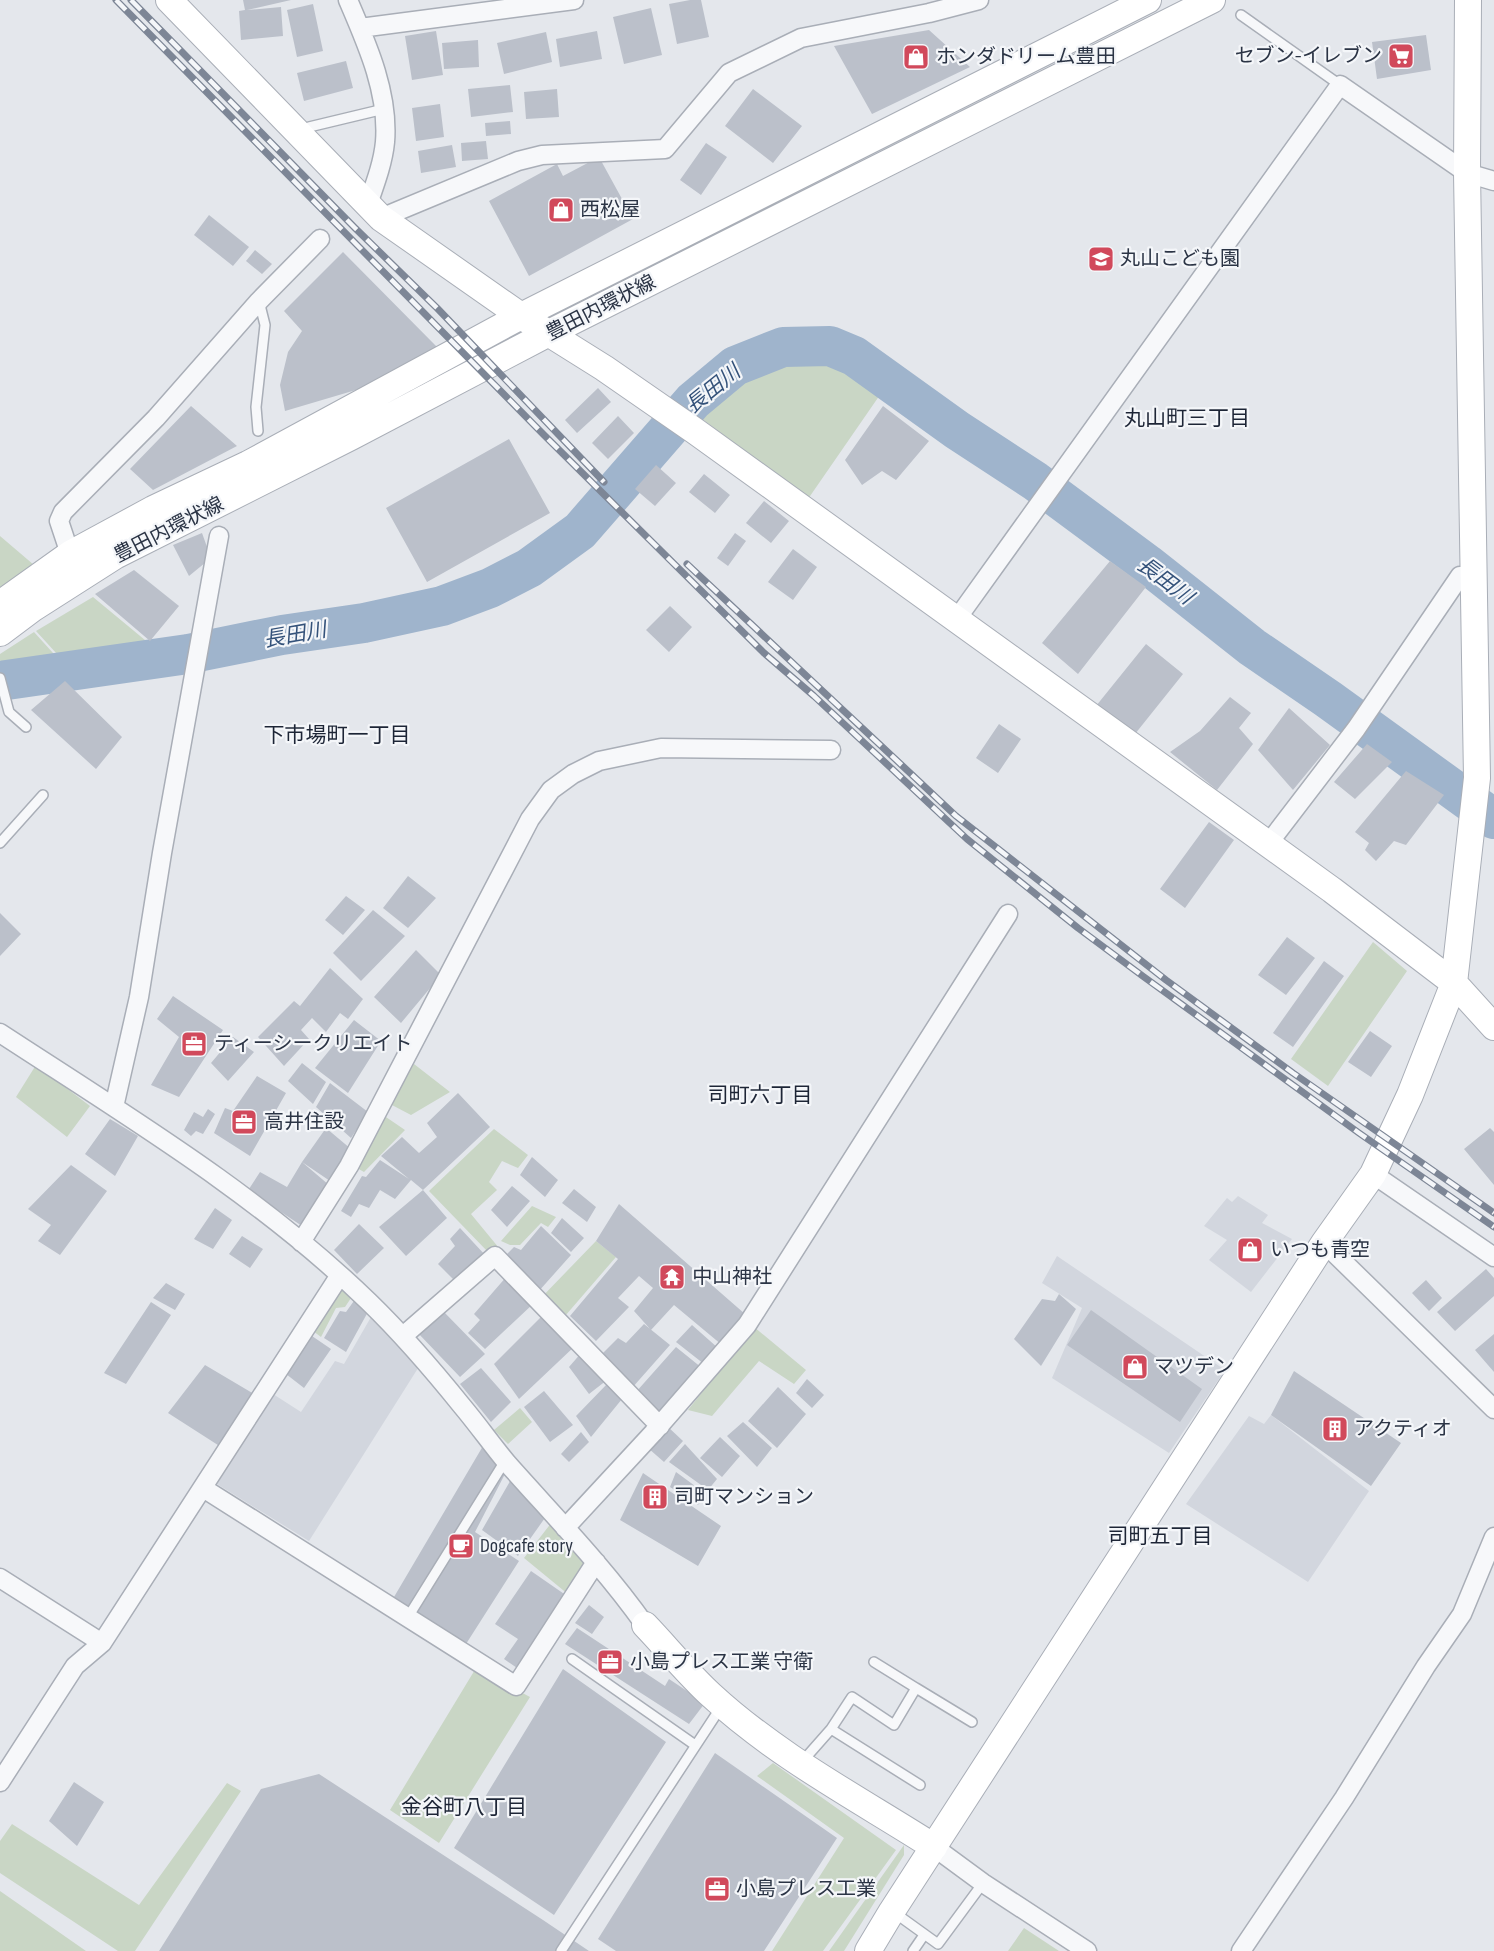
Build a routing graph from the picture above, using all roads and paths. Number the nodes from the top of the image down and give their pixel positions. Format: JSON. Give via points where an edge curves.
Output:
{"nodes":[{"id":1,"x":169,"y":0,"type":"edge"},
{"id":2,"x":348,"y":0,"type":"edge"},
{"id":3,"x":979,"y":0,"type":"edge"},
{"id":4,"x":1148,"y":0,"type":"edge"},
{"id":5,"x":1212,"y":0,"type":"edge"},
{"id":6,"x":1468,"y":0,"type":"edge"},
{"id":7,"x":569,"y":1,"type":"edge"},
{"id":8,"x":1240,"y":15,"type":"dead end"},
{"id":9,"x":360,"y":28,"type":"junction"},
{"id":10,"x":1340,"y":85,"type":"junction"},
{"id":11,"x":384,"y":109,"type":"junction"},
{"id":12,"x":309,"y":128,"type":"dead end"},
{"id":13,"x":1467,"y":173,"type":"junction"},
{"id":14,"x":1494,"y":181,"type":"edge"},
{"id":15,"x":374,"y":211,"type":"junction"},
{"id":16,"x":320,"y":239,"type":"dead end"},
{"id":17,"x":259,"y":301,"type":"junction"},
{"id":18,"x":521,"y":316,"type":"junction"},
{"id":19,"x":549,"y":333,"type":"junction"},
{"id":20,"x":258,"y":431,"type":"dead end"},
{"id":21,"x":219,"y":536,"type":"dead end"},
{"id":22,"x":70,"y":554,"type":"junction"},
{"id":23,"x":1474,"y":577,"type":"junction"},
{"id":24,"x":0,"y":604,"type":"edge"},
{"id":25,"x":956,"y":620,"type":"junction"},
{"id":26,"x":0,"y":633,"type":"edge"},
{"id":27,"x":0,"y":678,"type":"edge"},
{"id":28,"x":26,"y":727,"type":"dead end"},
{"id":29,"x":831,"y":750,"type":"dead end"},
{"id":30,"x":43,"y":795,"type":"dead end"},
{"id":31,"x":0,"y":843,"type":"edge"},
{"id":32,"x":1268,"y":844,"type":"junction"},
{"id":33,"x":1008,"y":914,"type":"dead end"},
{"id":34,"x":1454,"y":983,"type":"junction"},
{"id":35,"x":1494,"y":1027,"type":"edge"},
{"id":36,"x":0,"y":1034,"type":"edge"},
{"id":37,"x":114,"y":1107,"type":"junction"},
{"id":38,"x":1373,"y":1174,"type":"junction"},
{"id":39,"x":301,"y":1242,"type":"junction"},
{"id":40,"x":1324,"y":1243,"type":"junction"},
{"id":41,"x":1494,"y":1257,"type":"edge"},
{"id":42,"x":340,"y":1275,"type":"junction"},
{"id":43,"x":403,"y":1336,"type":"junction"},
{"id":44,"x":1494,"y":1409,"type":"edge"},
{"id":45,"x":660,"y":1426,"type":"junction"},
{"id":46,"x":505,"y":1461,"type":"junction"},
{"id":47,"x":203,"y":1488,"type":"junction"},
{"id":48,"x":565,"y":1528,"type":"junction"},
{"id":49,"x":1494,"y":1537,"type":"edge"},
{"id":50,"x":596,"y":1562,"type":"junction"},
{"id":51,"x":0,"y":1578,"type":"edge"},
{"id":52,"x":408,"y":1617,"type":"junction"},
{"id":53,"x":645,"y":1625,"type":"joint"},
{"id":54,"x":102,"y":1643,"type":"junction"},
{"id":55,"x":572,"y":1659,"type":"dead end"},
{"id":56,"x":874,"y":1662,"type":"dead end"},
{"id":57,"x":916,"y":1688,"type":"junction"},
{"id":58,"x":722,"y":1705,"type":"junction"},
{"id":59,"x":972,"y":1722,"type":"dead end"},
{"id":60,"x":831,"y":1729,"type":"junction"},
{"id":61,"x":695,"y":1745,"type":"junction"},
{"id":62,"x":801,"y":1763,"type":"junction"},
{"id":63,"x":0,"y":1782,"type":"edge"},
{"id":64,"x":920,"y":1785,"type":"dead end"},
{"id":65,"x":934,"y":1847,"type":"junction"},
{"id":66,"x":983,"y":1883,"type":"junction"},
{"id":67,"x":892,"y":1911,"type":"junction"},
{"id":68,"x":924,"y":1935,"type":"junction"},
{"id":69,"x":561,"y":1951,"type":"edge"},
{"id":70,"x":868,"y":1951,"type":"edge"},
{"id":71,"x":913,"y":1951,"type":"edge"},
{"id":72,"x":1087,"y":1951,"type":"edge"},
{"id":73,"x":1240,"y":1951,"type":"edge"}],
"edges":[{"from":1,"to":15,"type":"street"},
{"from":2,"to":9,"type":"street"},
{"from":3,"to":15,"type":"street","via":[[801,38],[729,73],[665,149],[542,155]]},
{"from":4,"to":18,"type":"street","name":"豊田内環状線"},
{"from":5,"to":19,"type":"street","name":"豊田内環状線"},
{"from":6,"to":13,"type":"street"},
{"from":7,"to":9,"type":"street"},
{"from":8,"to":10,"type":"lane"},
{"from":9,"to":11,"type":"street"},
{"from":10,"to":13,"type":"street"},
{"from":10,"to":25,"type":"street"},
{"from":11,"to":12,"type":"lane"},
{"from":11,"to":15,"type":"street","via":[[385,143]]},
{"from":13,"to":14,"type":"street"},
{"from":13,"to":23,"type":"street"},
{"from":15,"to":18,"type":"street"},
{"from":16,"to":17,"type":"street"},
{"from":17,"to":20,"type":"lane","via":[[265,325],[256,406]]},
{"from":17,"to":22,"type":"street","via":[[156,418],[63,512],[59,521]]},
{"from":18,"to":19,"type":"street"},
{"from":18,"to":22,"type":"street","name":"豊田内環状線","via":[[248,464]]},
{"from":19,"to":25,"type":"street","via":[[695,431]]},
{"from":19,"to":26,"type":"street","name":"豊田内環状線","via":[[115,556]]},
{"from":21,"to":37,"type":"street","via":[[139,997]]},
{"from":22,"to":24,"type":"street","name":"豊田内環状線"},
{"from":23,"to":32,"type":"street","via":[[1460,576],[1356,729]]},
{"from":23,"to":34,"type":"street","via":[[1477,778]]},
{"from":25,"to":32,"type":"street"},
{"from":27,"to":28,"type":"lane","via":[[9,712]]},
{"from":29,"to":39,"type":"street","via":[[661,748],[599,761],[552,790],[530,819],[349,1166]]},
{"from":30,"to":31,"type":"lane"},
{"from":32,"to":34,"type":"street"},
{"from":33,"to":45,"type":"street","via":[[747,1325]]},
{"from":34,"to":35,"type":"street"},
{"from":34,"to":38,"type":"street","via":[[1410,1095]]},
{"from":36,"to":37,"type":"street"},
{"from":37,"to":39,"type":"street"},
{"from":38,"to":40,"type":"street"},
{"from":38,"to":41,"type":"street"},
{"from":39,"to":42,"type":"street"},
{"from":40,"to":44,"type":"street"},
{"from":40,"to":65,"type":"street"},
{"from":42,"to":43,"type":"street"},
{"from":42,"to":47,"type":"street"},
{"from":43,"to":45,"type":"street","via":[[495,1256]]},
{"from":43,"to":46,"type":"street"},
{"from":45,"to":48,"type":"street"},
{"from":46,"to":48,"type":"street"},
{"from":46,"to":52,"type":"lane"},
{"from":47,"to":52,"type":"street"},
{"from":47,"to":54,"type":"street"},
{"from":48,"to":50,"type":"street"},
{"from":49,"to":73,"type":"street","via":[[1462,1614]]},
{"from":50,"to":52,"type":"street","via":[[516,1686]]},
{"from":50,"to":53,"type":"street"},
{"from":51,"to":54,"type":"street"},
{"from":53,"to":58,"type":"street"},
{"from":54,"to":63,"type":"street","via":[[75,1666]]},
{"from":55,"to":61,"type":"lane"},
{"from":56,"to":57,"type":"lane"},
{"from":57,"to":59,"type":"lane"},
{"from":57,"to":60,"type":"lane","via":[[894,1725],[852,1697]]},
{"from":58,"to":61,"type":"lane"},
{"from":58,"to":62,"type":"street"},
{"from":60,"to":62,"type":"lane"},
{"from":60,"to":64,"type":"lane"},
{"from":61,"to":69,"type":"lane"},
{"from":62,"to":65,"type":"street"},
{"from":65,"to":66,"type":"street"},
{"from":65,"to":67,"type":"street"},
{"from":66,"to":68,"type":"lane","via":[[938,1944]]},
{"from":66,"to":72,"type":"street"},
{"from":67,"to":68,"type":"lane"},
{"from":67,"to":70,"type":"street"},
{"from":68,"to":71,"type":"lane"}]}
